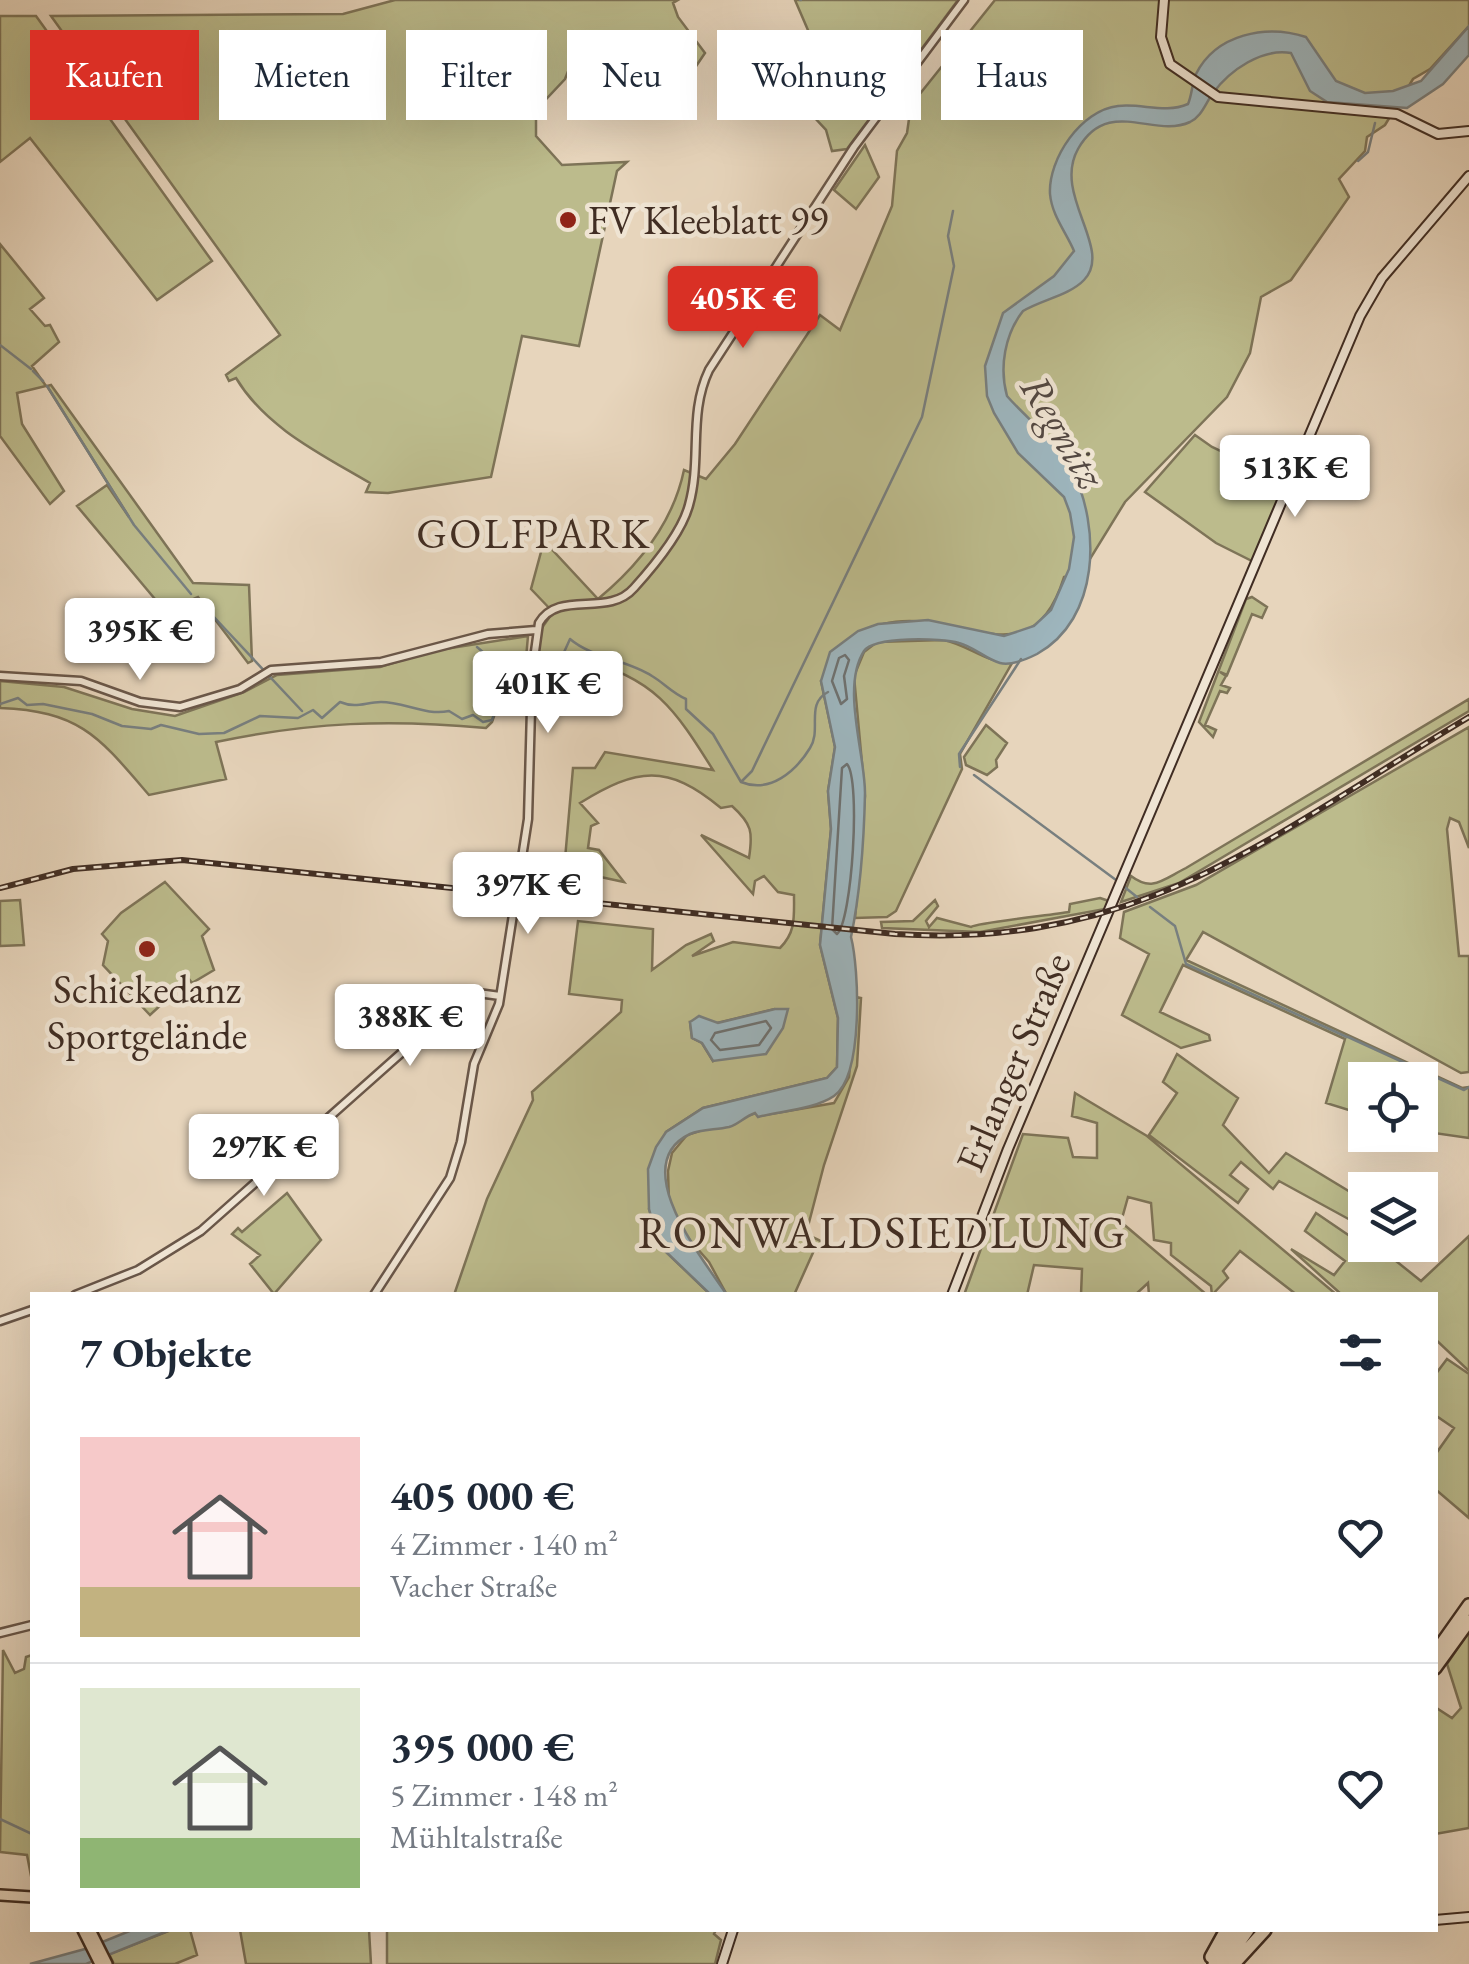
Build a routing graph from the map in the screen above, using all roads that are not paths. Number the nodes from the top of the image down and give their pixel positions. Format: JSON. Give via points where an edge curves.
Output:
{"nodes":[{"id":1,"x":964,"y":0,"type":"edge"},
{"id":2,"x":1164,"y":0,"type":"edge"},
{"id":3,"x":1469,"y":132,"type":"edge"},
{"id":4,"x":1469,"y":176,"type":"edge"},
{"id":5,"x":536,"y":630,"type":"junction"},
{"id":6,"x":0,"y":676,"type":"edge"},
{"id":7,"x":500,"y":996,"type":"junction"},
{"id":8,"x":83,"y":1292,"type":"edge"},
{"id":9,"x":376,"y":1292,"type":"edge"},
{"id":10,"x":953,"y":1292,"type":"edge"},
{"id":11,"x":30,"y":1311,"type":"edge"},
{"id":12,"x":0,"y":1321,"type":"edge"},
{"id":13,"x":1469,"y":1606,"type":"edge"},
{"id":14,"x":1469,"y":1621,"type":"edge"},
{"id":15,"x":30,"y":1626,"type":"edge"},
{"id":16,"x":0,"y":1633,"type":"edge"},
{"id":17,"x":1438,"y":1649,"type":"edge"},
{"id":18,"x":1438,"y":1664,"type":"edge"},
{"id":19,"x":0,"y":1892,"type":"edge"},
{"id":20,"x":30,"y":1894,"type":"edge"},
{"id":21,"x":1469,"y":1917,"type":"edge"},
{"id":22,"x":1438,"y":1920,"type":"edge"},
{"id":23,"x":732,"y":1932,"type":"edge"},
{"id":24,"x":1225,"y":1932,"type":"edge"},
{"id":25,"x":1236,"y":1932,"type":"edge"},
{"id":26,"x":1247,"y":1932,"type":"edge"},
{"id":27,"x":1263,"y":1932,"type":"edge"},
{"id":28,"x":89,"y":1935,"type":"edge"},
{"id":29,"x":104,"y":1964,"type":"edge"},
{"id":30,"x":722,"y":1964,"type":"edge"},
{"id":31,"x":1211,"y":1964,"type":"edge"},
{"id":32,"x":1224,"y":1964,"type":"edge"},
{"id":33,"x":1234,"y":1964,"type":"edge"}],
"edges":[{"from":1,"to":5,"type":"street","via":[[836,173],[710,370],[695,404],[691,496],[681,523],[628,595],[610,604],[557,607]]},
{"from":2,"to":3,"type":"main road","via":[[1164,52],[1188,79],[1218,96],[1398,114],[1438,134]]},
{"from":4,"to":10,"type":"main road","name":"Erlanger Straße","via":[[1382,278],[1360,316]]},
{"from":5,"to":6,"type":"street","via":[[488,634],[380,662],[268,672],[240,689],[170,707],[82,681]]},
{"from":5,"to":7,"type":"street","via":[[528,818]]},
{"from":7,"to":8,"type":"street","via":[[478,993],[461,1000],[193,1236],[138,1270]]},
{"from":7,"to":9,"type":"street","via":[[474,1064],[450,1178]]},
{"from":11,"to":12,"type":"street"},
{"from":13,"to":17,"type":"highway"},
{"from":14,"to":18,"type":"highway"},
{"from":15,"to":16,"type":"street"},
{"from":19,"to":20,"type":"main road"},
{"from":21,"to":22,"type":"main road"},
{"from":23,"to":30,"type":"main road"},
{"from":24,"to":31,"type":"highway"},
{"from":25,"to":31,"type":"highway"},
{"from":26,"to":32,"type":"highway"},
{"from":27,"to":33,"type":"highway"},
{"from":28,"to":29,"type":"main road"}]}
